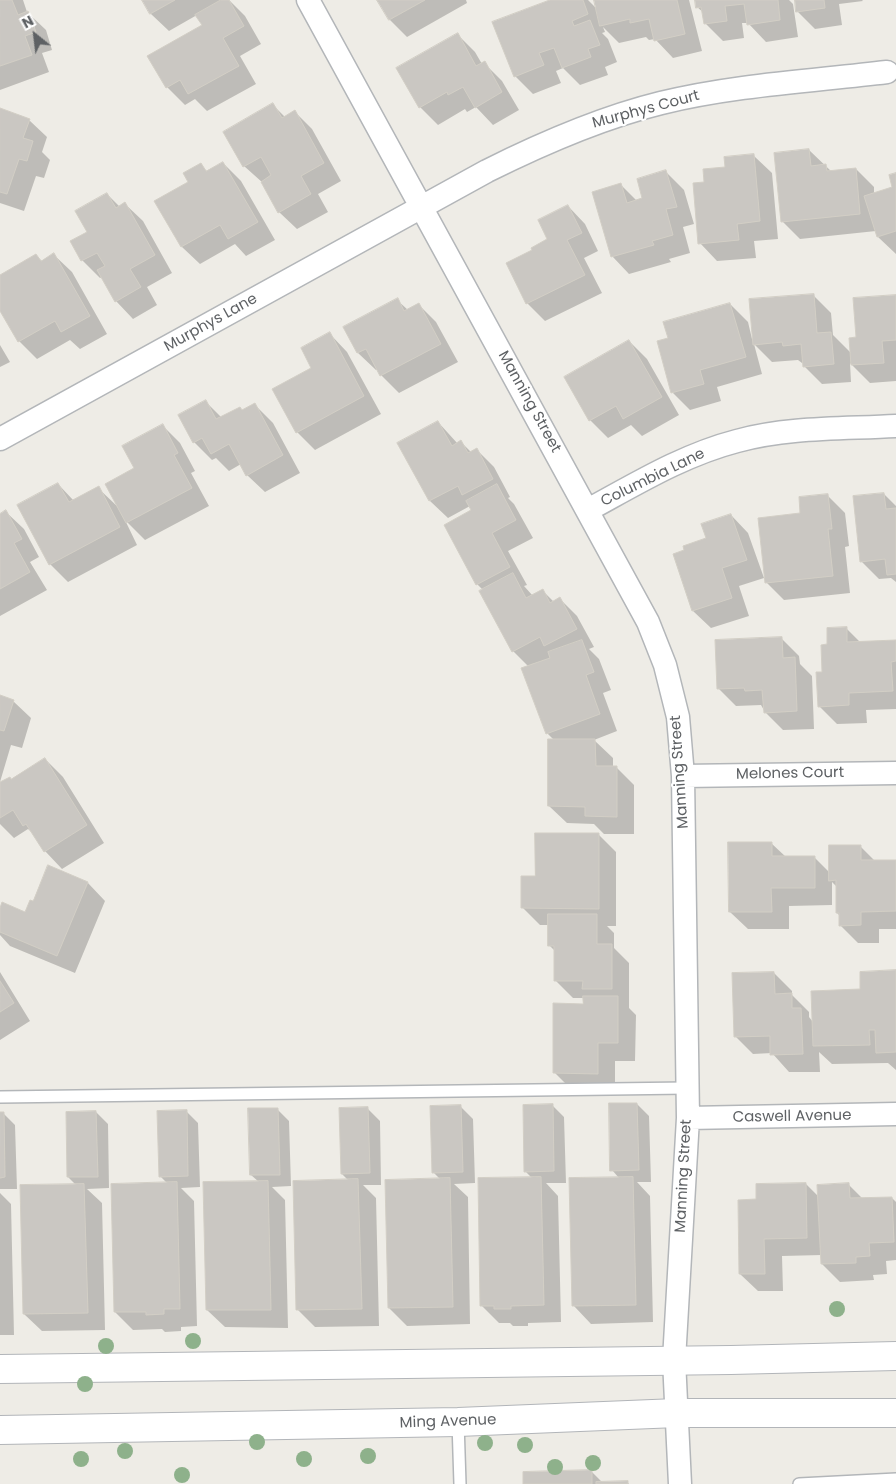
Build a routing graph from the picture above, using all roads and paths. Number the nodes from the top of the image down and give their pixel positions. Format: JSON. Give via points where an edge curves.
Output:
{"nodes":[{"id":1,"x":308,"y":0,"type":"edge"},
{"id":2,"x":888,"y":72,"type":"dead end"},
{"id":3,"x":422,"y":207,"type":"junction"},
{"id":4,"x":896,"y":426,"type":"edge"},
{"id":5,"x":0,"y":439,"type":"edge"},
{"id":6,"x":588,"y":510,"type":"junction"},
{"id":7,"x":896,"y":773,"type":"edge"},
{"id":8,"x":683,"y":776,"type":"junction"},
{"id":9,"x":687,"y":1088,"type":"junction"},
{"id":10,"x":0,"y":1097,"type":"edge"},
{"id":11,"x":896,"y":1114,"type":"edge"},
{"id":12,"x":688,"y":1118,"type":"junction"},
{"id":13,"x":896,"y":1356,"type":"edge"},
{"id":14,"x":674,"y":1360,"type":"junction"},
{"id":15,"x":0,"y":1369,"type":"edge"},
{"id":16,"x":677,"y":1413,"type":"junction"},
{"id":17,"x":896,"y":1413,"type":"edge"},
{"id":18,"x":458,"y":1422,"type":"junction"},
{"id":19,"x":0,"y":1430,"type":"edge"},
{"id":20,"x":896,"y":1479,"type":"edge"},
{"id":21,"x":460,"y":1484,"type":"edge"},
{"id":22,"x":680,"y":1484,"type":"edge"},
{"id":23,"x":799,"y":1484,"type":"edge"}],
"edges":[{"from":1,"to":3,"type":"street","name":"Manning Street"},
{"from":2,"to":3,"type":"street","name":"Murphys Court","via":[[722,91],[661,103],[602,120],[487,170]]},
{"from":3,"to":5,"type":"street","name":"Murphys Lane"},
{"from":3,"to":6,"type":"street","name":"Manning Street"},
{"from":4,"to":6,"type":"street","name":"Columbia Lane","via":[[787,431],[737,441],[688,458]]},
{"from":6,"to":8,"type":"street","name":"Manning Street","via":[[648,622],[665,665],[678,717]]},
{"from":7,"to":8,"type":"street","name":"Melones Court"},
{"from":8,"to":9,"type":"street","name":"Manning Street"},
{"from":9,"to":10,"type":"lane"},
{"from":9,"to":12,"type":"street","name":"Manning Street"},
{"from":11,"to":12,"type":"street","name":"Caswell Avenue"},
{"from":12,"to":14,"type":"street","name":"Manning Street"},
{"from":13,"to":14,"type":"main road"},
{"from":14,"to":15,"type":"main road"},
{"from":14,"to":16,"type":"street","name":"Manning Street"},
{"from":16,"to":17,"type":"main road","name":"Ming Avenue"},
{"from":16,"to":18,"type":"main road","name":"Ming Avenue"},
{"from":16,"to":22,"type":"street","name":"Manning Street"},
{"from":18,"to":19,"type":"main road","name":"Ming Avenue"},
{"from":18,"to":21,"type":"lane"},
{"from":20,"to":23,"type":"lane"}]}
